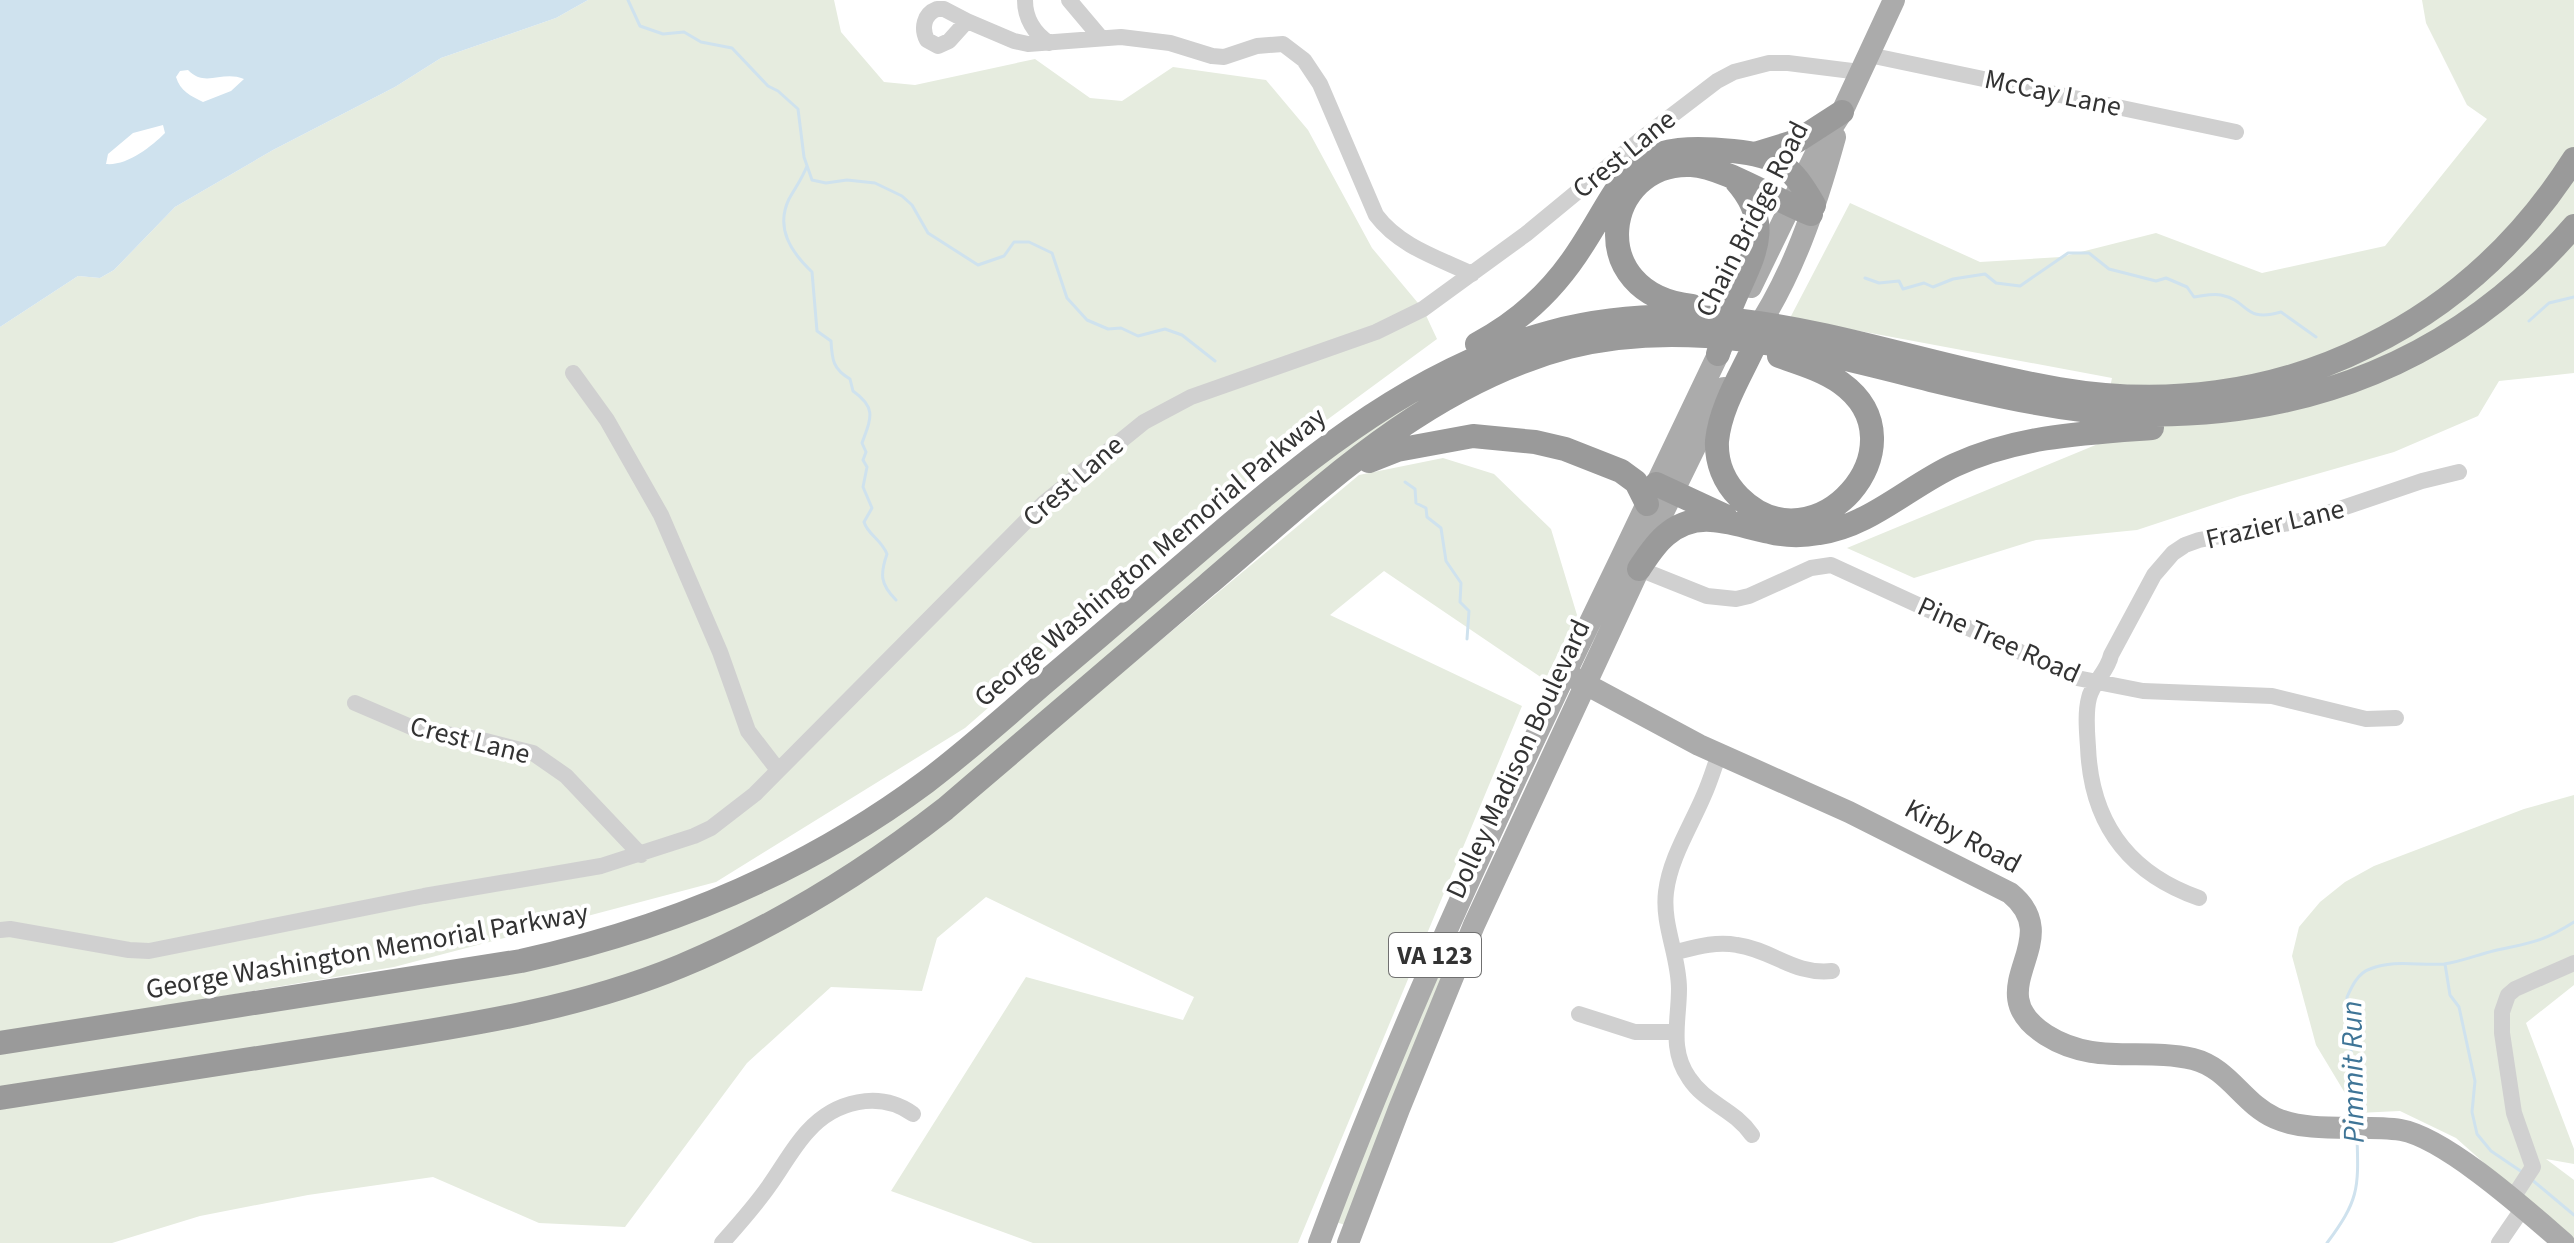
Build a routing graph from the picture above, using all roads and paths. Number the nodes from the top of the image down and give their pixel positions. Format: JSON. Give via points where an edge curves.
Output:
{"nodes":[{"id":1,"x":1025,"y":0,"type":"edge"},
{"id":2,"x":1069,"y":0,"type":"edge"},
{"id":3,"x":1894,"y":0,"type":"edge"},
{"id":4,"x":967,"y":21,"type":"dead end"},
{"id":5,"x":1101,"y":38,"type":"junction"},
{"id":6,"x":1049,"y":43,"type":"junction"},
{"id":7,"x":1865,"y":64,"type":"junction"},
{"id":8,"x":1842,"y":112,"type":"junction"},
{"id":9,"x":2236,"y":132,"type":"dead end"},
{"id":10,"x":1755,"y":154,"type":"junction"},
{"id":11,"x":2574,"y":159,"type":"edge"},
{"id":12,"x":1734,"y":180,"type":"junction"},
{"id":13,"x":1801,"y":183,"type":"junction"},
{"id":14,"x":1805,"y":208,"type":"junction"},
{"id":15,"x":2574,"y":226,"type":"edge"},
{"id":16,"x":1472,"y":274,"type":"junction"},
{"id":17,"x":1746,"y":287,"type":"junction"},
{"id":18,"x":1774,"y":302,"type":"joint"},
{"id":19,"x":1807,"y":330,"type":"junction"},
{"id":20,"x":1723,"y":360,"type":"junction"},
{"id":21,"x":573,"y":373,"type":"dead end"},
{"id":22,"x":1410,"y":391,"type":"junction"},
{"id":23,"x":2326,"y":392,"type":"junction"},
{"id":24,"x":2459,"y":472,"type":"dead end"},
{"id":25,"x":1315,"y":492,"type":"junction"},
{"id":26,"x":1659,"y":493,"type":"junction"},
{"id":27,"x":1745,"y":526,"type":"junction"},
{"id":28,"x":1630,"y":565,"type":"junction"},
{"id":29,"x":1575,"y":679,"type":"junction"},
{"id":30,"x":2097,"y":683,"type":"junction"},
{"id":31,"x":355,"y":703,"type":"dead end"},
{"id":32,"x":2396,"y":718,"type":"dead end"},
{"id":33,"x":1719,"y":754,"type":"junction"},
{"id":34,"x":778,"y":770,"type":"junction"},
{"id":35,"x":641,"y":855,"type":"junction"},
{"id":36,"x":2199,"y":898,"type":"dead end"},
{"id":37,"x":0,"y":930,"type":"edge"},
{"id":38,"x":1438,"y":947,"type":"junction"},
{"id":39,"x":1676,"y":952,"type":"junction"},
{"id":40,"x":1461,"y":957,"type":"junction"},
{"id":41,"x":2574,"y":963,"type":"edge"},
{"id":42,"x":1832,"y":971,"type":"dead end"},
{"id":43,"x":1579,"y":1014,"type":"dead end"},
{"id":44,"x":1675,"y":1032,"type":"junction"},
{"id":45,"x":0,"y":1043,"type":"edge"},
{"id":46,"x":0,"y":1098,"type":"edge"},
{"id":47,"x":913,"y":1114,"type":"dead end"},
{"id":48,"x":1752,"y":1135,"type":"dead end"},
{"id":49,"x":2517,"y":1200,"type":"junction"},
{"id":50,"x":1321,"y":1238,"type":"edge"},
{"id":51,"x":722,"y":1243,"type":"edge"},
{"id":52,"x":1348,"y":1243,"type":"edge"},
{"id":53,"x":2499,"y":1243,"type":"edge"},
{"id":54,"x":2564,"y":1243,"type":"edge"}],
"edges":[{"from":1,"to":6,"type":"street","via":[[1032,27]]},
{"from":2,"to":5,"type":"street"},
{"from":3,"to":7,"type":"main road","name":"Chain Bridge Road"},
{"from":4,"to":6,"type":"street","via":[[1014,41]]},
{"from":5,"to":6,"type":"street"},
{"from":5,"to":16,"type":"street","via":[[1152,40],[1224,57],[1273,43],[1292,49],[1320,84],[1385,227]]},
{"from":7,"to":8,"type":"main road","name":"Chain Bridge Road"},
{"from":7,"to":9,"type":"street","name":"McCay Lane"},
{"from":7,"to":16,"type":"street","name":"Crest Lane","via":[[1769,63],[1717,81]]},
{"from":8,"to":10,"type":"highway","via":[[1797,141]]},
{"from":8,"to":13,"type":"main road","name":"Chain Bridge Road"},
{"from":8,"to":14,"type":"main road","name":"Chain Bridge Road"},
{"from":10,"to":13,"type":"highway","via":[[1785,165]]},
{"from":10,"to":22,"type":"highway","via":[[1683,148],[1640,164],[1615,190],[1575,257],[1540,298]]},
{"from":11,"to":19,"type":"highway","name":"George Washington Memorial Parkway","via":[[2510,242],[2439,304],[2349,356],[2248,388],[2167,397],[2081,392]]},
{"from":12,"to":14,"type":"highway"},
{"from":12,"to":17,"type":"highway","via":[[1750,201],[1758,232]]},
{"from":12,"to":19,"type":"highway","via":[[1686,165],[1641,181],[1627,198],[1618,223],[1623,265],[1638,286],[1658,298]]},
{"from":13,"to":14,"type":"highway"},
{"from":14,"to":17,"type":"main road","name":"Chain Bridge Road"},
{"from":14,"to":18,"type":"main road","name":"Chain Bridge Road"},
{"from":15,"to":23,"type":"highway","name":"George Washington Memorial Parkway","via":[[2527,275],[2461,327],[2388,367]]},
{"from":16,"to":34,"type":"street","name":"Crest Lane","via":[[1396,324],[1191,397],[1125,435],[1044,503]]},
{"from":17,"to":20,"type":"highway","via":[[1732,306]]},
{"from":18,"to":20,"type":"highway"},
{"from":19,"to":22,"type":"highway","name":"George Washington Memorial Parkway","via":[[1710,317],[1606,321],[1503,347]]},
{"from":20,"to":20,"type":"highway","via":[[1817,370],[1858,400],[1869,424],[1870,457],[1860,482],[1837,506],[1813,517],[1786,519],[1756,510],[1731,488],[1717,444],[1723,417]]},
{"from":20,"to":23,"type":"highway","name":"George Washington Memorial Parkway","via":[[1801,348],[1978,391],[2110,413],[2220,411]]},
{"from":20,"to":25,"type":"highway","name":"George Washington Memorial Parkway","via":[[1667,335],[1570,347],[1472,385],[1423,413]]},
{"from":20,"to":26,"type":"main road","name":"Dolley Madison Boulevard","number":"VA 123"},
{"from":21,"to":34,"type":"street","via":[[653,500],[699,601],[748,731]]},
{"from":22,"to":45,"type":"highway","name":"George Washington Memorial Parkway","via":[[1271,490],[927,781],[851,832],[733,894],[665,922],[521,961]]},
{"from":23,"to":27,"type":"highway","via":[[2221,421],[2061,435],[2009,445],[1956,465],[1868,516],[1829,532],[1790,535]]},
{"from":24,"to":30,"type":"street","name":"Frazier Lane","via":[[2322,516],[2185,545],[2154,575]]},
{"from":25,"to":26,"type":"highway","via":[[1397,450],[1491,437],[1565,449]]},
{"from":25,"to":46,"type":"highway","name":"George Washington Memorial Parkway","via":[[921,828],[830,891],[749,936],[623,987],[521,1014]]},
{"from":26,"to":27,"type":"highway"},
{"from":26,"to":28,"type":"main road","name":"Dolley Madison Boulevard","number":"VA 123"},
{"from":27,"to":28,"type":"highway","via":[[1717,519],[1689,521]]},
{"from":28,"to":29,"type":"main road","name":"Dolley Madison Boulevard","number":"VA 123"},
{"from":28,"to":30,"type":"street","name":"Pine Tree Road","via":[[1707,596],[1736,599],[1831,565],[2054,669]]},
{"from":29,"to":33,"type":"main road","name":"Kirby Road"},
{"from":29,"to":38,"type":"main road","name":"Dolley Madison Boulevard","number":"VA 123","via":[[1497,815]]},
{"from":29,"to":40,"type":"main road","name":"Dolley Madison Boulevard","number":"VA 123"},
{"from":30,"to":32,"type":"street","name":"Pine Tree Road","via":[[2155,692],[2272,696],[2366,719]]},
{"from":30,"to":36,"type":"street","name":"Frazier Lane","via":[[2089,697],[2089,757],[2105,822],[2142,868]]},
{"from":31,"to":35,"type":"street","name":"Crest Lane","via":[[418,730],[533,753],[566,776]]},
{"from":33,"to":39,"type":"street","via":[[1669,876],[1665,909]]},
{"from":33,"to":49,"type":"main road","name":"Kirby Road","via":[[1914,844],[2016,898],[2033,930],[2018,980],[2019,1004],[2035,1027],[2052,1038],[2101,1054],[2203,1062],[2276,1119],[2404,1131],[2425,1138]]},
{"from":34,"to":35,"type":"street","name":"Crest Lane","via":[[711,828]]},
{"from":35,"to":37,"type":"street","via":[[149,951]]},
{"from":38,"to":40,"type":"main road"},
{"from":38,"to":50,"type":"main road","name":"Dolley Madison Boulevard","number":"VA 123"},
{"from":39,"to":42,"type":"street","via":[[1739,945],[1806,971]]},
{"from":39,"to":44,"type":"street"},
{"from":40,"to":52,"type":"main road","name":"Dolley Madison Boulevard","number":"VA 123"},
{"from":41,"to":49,"type":"street","via":[[2515,989],[2502,1012],[2514,1113],[2532,1162]]},
{"from":43,"to":44,"type":"street","via":[[1635,1032]]},
{"from":44,"to":48,"type":"street","via":[[1676,1050],[1689,1080]]},
{"from":47,"to":51,"type":"street","via":[[893,1102],[864,1101],[818,1120]]},
{"from":49,"to":53,"type":"street"},
{"from":49,"to":54,"type":"main road","name":"Kirby Road"},
{"from":50,"to":52,"type":"main road"}]}
